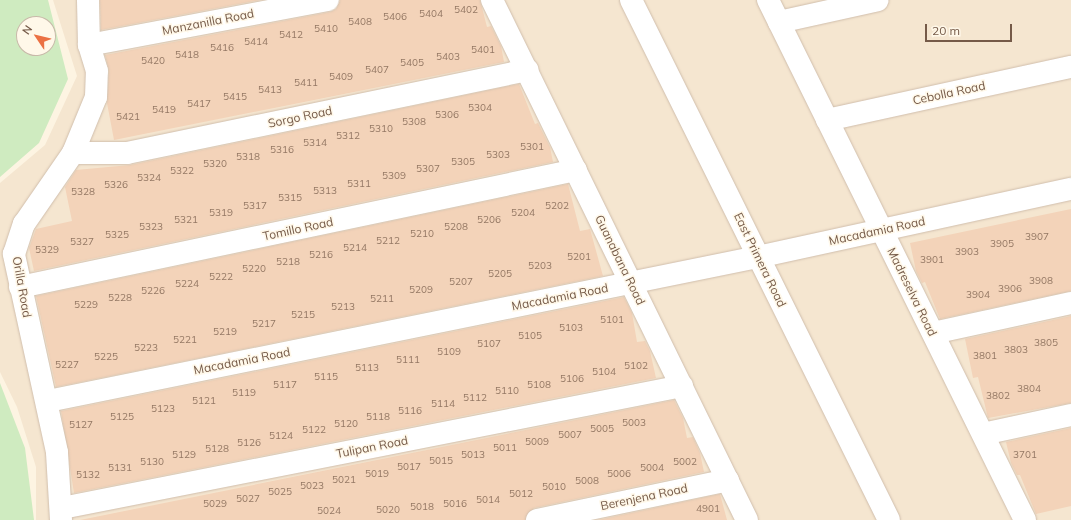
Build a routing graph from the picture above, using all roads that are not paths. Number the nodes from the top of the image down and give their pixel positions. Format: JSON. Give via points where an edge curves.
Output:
{"nodes":[{"id":1,"x":88,"y":0,"type":"edge"},
{"id":2,"x":328,"y":0,"type":"edge"},
{"id":3,"x":492,"y":0,"type":"edge"},
{"id":4,"x":631,"y":0,"type":"edge"},
{"id":5,"x":768,"y":0,"type":"edge"},
{"id":6,"x":878,"y":0,"type":"edge"},
{"id":7,"x":779,"y":22,"type":"junction"},
{"id":8,"x":89,"y":45,"type":"junction"},
{"id":9,"x":1071,"y":67,"type":"edge"},
{"id":10,"x":527,"y":70,"type":"junction"},
{"id":11,"x":827,"y":120,"type":"junction"},
{"id":12,"x":73,"y":153,"type":"junction"},
{"id":13,"x":576,"y":170,"type":"junction"},
{"id":14,"x":1071,"y":189,"type":"edge"},
{"id":15,"x":882,"y":230,"type":"junction"},
{"id":16,"x":758,"y":257,"type":"junction"},
{"id":17,"x":632,"y":282,"type":"junction"},
{"id":18,"x":20,"y":287,"type":"junction"},
{"id":19,"x":1071,"y":303,"type":"edge"},
{"id":20,"x":933,"y":334,"type":"junction"},
{"id":21,"x":682,"y":386,"type":"junction"},
{"id":22,"x":48,"y":401,"type":"junction"},
{"id":23,"x":1071,"y":415,"type":"edge"},
{"id":24,"x":983,"y":434,"type":"junction"},
{"id":25,"x":728,"y":480,"type":"junction"},
{"id":26,"x":62,"y":514,"type":"edge"},
{"id":27,"x":537,"y":520,"type":"edge"},
{"id":28,"x":748,"y":520,"type":"edge"},
{"id":29,"x":889,"y":520,"type":"edge"},
{"id":30,"x":1025,"y":520,"type":"edge"}],
"edges":[{"from":1,"to":8,"type":"street","name":"Orilla Road"},
{"from":2,"to":8,"type":"street","name":"Manzanilla Road"},
{"from":3,"to":10,"type":"street","name":"Guanabana Road"},
{"from":4,"to":16,"type":"street","name":"East Primera Road"},
{"from":5,"to":7,"type":"street","name":"Madreselva Road"},
{"from":6,"to":7,"type":"street"},
{"from":7,"to":11,"type":"street","name":"Madreselva Road"},
{"from":8,"to":12,"type":"street","name":"Orilla Road","via":[[97,71],[96,97]]},
{"from":9,"to":11,"type":"street","name":"Cebolla Road"},
{"from":10,"to":12,"type":"street","name":"Sorgo Road","via":[[127,153]]},
{"from":10,"to":13,"type":"street","name":"Guanabana Road"},
{"from":11,"to":15,"type":"street","name":"Madreselva Road"},
{"from":12,"to":18,"type":"street","name":"Orilla Road","via":[[24,224],[14,254]]},
{"from":13,"to":17,"type":"street","name":"Guanabana Road"},
{"from":13,"to":18,"type":"street","name":"Tomillo Road"},
{"from":14,"to":15,"type":"street","name":"Macadamia Road"},
{"from":15,"to":16,"type":"street","name":"Macadamia Road"},
{"from":15,"to":20,"type":"street","name":"Madreselva Road"},
{"from":16,"to":17,"type":"street","name":"Macadamia Road"},
{"from":16,"to":29,"type":"street","name":"East Primera Road"},
{"from":17,"to":21,"type":"street","name":"Guanabana Road"},
{"from":17,"to":22,"type":"street","name":"Macadamia Road"},
{"from":18,"to":22,"type":"street","name":"Orilla Road"},
{"from":19,"to":20,"type":"street"},
{"from":20,"to":24,"type":"street","name":"Madreselva Road"},
{"from":21,"to":25,"type":"street","name":"Guanabana Road"},
{"from":21,"to":26,"type":"street","name":"Tulipan Road"},
{"from":22,"to":26,"type":"street","name":"Orilla Road"},
{"from":23,"to":24,"type":"street"},
{"from":24,"to":30,"type":"street","name":"Madreselva Road"},
{"from":25,"to":27,"type":"street","name":"Berenjena Road"},
{"from":25,"to":28,"type":"street","name":"Guanabana Road"}]}
